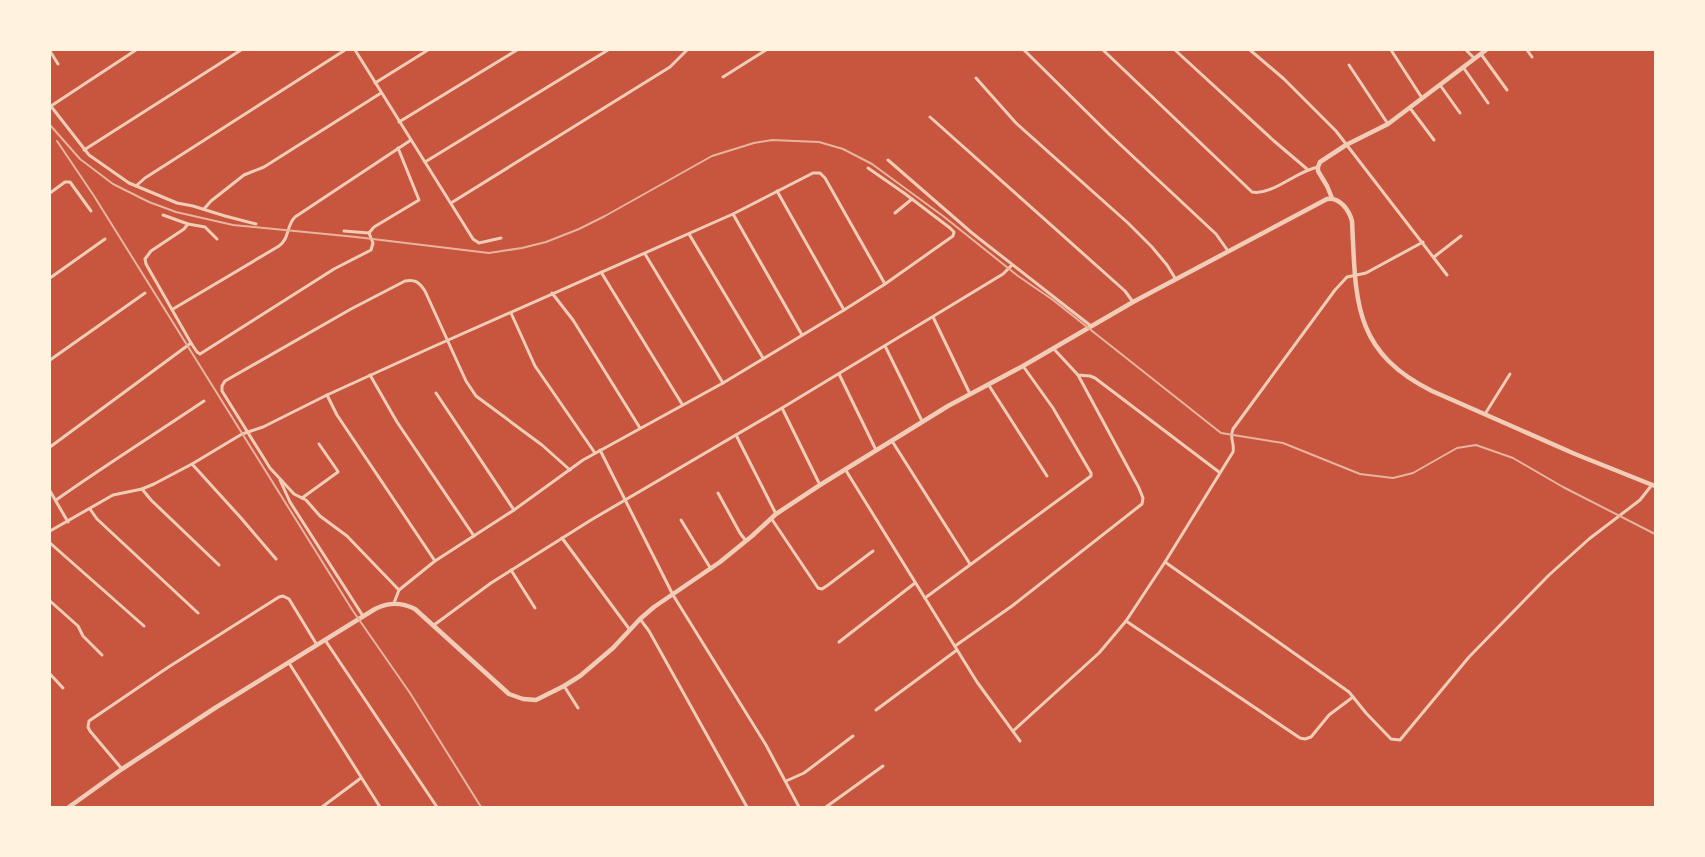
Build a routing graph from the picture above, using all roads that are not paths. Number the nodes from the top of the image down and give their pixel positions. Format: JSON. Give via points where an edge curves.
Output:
{"nodes":[{"id":1,"x":136,"y":50,"type":"edge"},
{"id":2,"x":240,"y":50,"type":"edge"},
{"id":3,"x":344,"y":50,"type":"edge"},
{"id":4,"x":355,"y":50,"type":"edge"},
{"id":5,"x":518,"y":50,"type":"edge"},
{"id":6,"x":608,"y":50,"type":"edge"},
{"id":7,"x":687,"y":50,"type":"edge"},
{"id":8,"x":766,"y":50,"type":"edge"},
{"id":9,"x":1024,"y":50,"type":"edge"},
{"id":10,"x":1103,"y":50,"type":"edge"},
{"id":11,"x":1176,"y":50,"type":"edge"},
{"id":12,"x":1250,"y":50,"type":"edge"},
{"id":13,"x":1390,"y":50,"type":"edge"},
{"id":14,"x":1466,"y":50,"type":"edge"},
{"id":15,"x":1486,"y":50,"type":"edge"},
{"id":16,"x":1527,"y":50,"type":"edge"},
{"id":17,"x":50,"y":51,"type":"edge"},
{"id":18,"x":425,"y":51,"type":"edge"},
{"id":19,"x":1481,"y":54,"type":"junction"},
{"id":20,"x":1532,"y":57,"type":"dead end"},
{"id":21,"x":1474,"y":58,"type":"junction"},
{"id":22,"x":58,"y":64,"type":"dead end"},
{"id":23,"x":1349,"y":65,"type":"dead end"},
{"id":24,"x":1463,"y":67,"type":"junction"},
{"id":25,"x":723,"y":78,"type":"dead end"},
{"id":26,"x":976,"y":78,"type":"dead end"},
{"id":27,"x":375,"y":83,"type":"junction"},
{"id":28,"x":1440,"y":84,"type":"junction"},
{"id":29,"x":1507,"y":90,"type":"dead end"},
{"id":30,"x":381,"y":93,"type":"junction"},
{"id":31,"x":1422,"y":98,"type":"junction"},
{"id":32,"x":1488,"y":103,"type":"dead end"},
{"id":33,"x":50,"y":105,"type":"edge"},
{"id":34,"x":1410,"y":108,"type":"junction"},
{"id":35,"x":1460,"y":113,"type":"dead end"},
{"id":36,"x":930,"y":117,"type":"dead end"},
{"id":37,"x":399,"y":122,"type":"junction"},
{"id":38,"x":1388,"y":124,"type":"junction"},
{"id":39,"x":411,"y":140,"type":"junction"},
{"id":40,"x":1434,"y":140,"type":"dead end"},
{"id":41,"x":1346,"y":145,"type":"junction"},
{"id":42,"x":398,"y":148,"type":"junction"},
{"id":43,"x":84,"y":150,"type":"junction"},
{"id":44,"x":888,"y":160,"type":"dead end"},
{"id":45,"x":425,"y":162,"type":"junction"},
{"id":46,"x":1318,"y":167,"type":"junction"},
{"id":47,"x":868,"y":168,"type":"dead end"},
{"id":48,"x":1307,"y":169,"type":"junction"},
{"id":49,"x":136,"y":186,"type":"junction"},
{"id":50,"x":778,"y":191,"type":"junction"},
{"id":51,"x":50,"y":193,"type":"edge"},
{"id":52,"x":1332,"y":198,"type":"junction"},
{"id":53,"x":912,"y":199,"type":"junction"},
{"id":54,"x":451,"y":203,"type":"junction"},
{"id":55,"x":204,"y":209,"type":"junction"},
{"id":56,"x":91,"y":211,"type":"dead end"},
{"id":57,"x":895,"y":212,"type":"dead end"},
{"id":58,"x":733,"y":214,"type":"junction"},
{"id":59,"x":163,"y":215,"type":"dead end"},
{"id":60,"x":188,"y":224,"type":"junction"},
{"id":61,"x":256,"y":224,"type":"dead end"},
{"id":62,"x":344,"y":231,"type":"dead end"},
{"id":63,"x":369,"y":233,"type":"junction"},
{"id":64,"x":690,"y":234,"type":"junction"},
{"id":65,"x":1461,"y":236,"type":"dead end"},
{"id":66,"x":501,"y":238,"type":"dead end"},
{"id":67,"x":105,"y":239,"type":"dead end"},
{"id":68,"x":217,"y":239,"type":"dead end"},
{"id":69,"x":1423,"y":242,"type":"junction"},
{"id":70,"x":1228,"y":251,"type":"junction"},
{"id":71,"x":645,"y":254,"type":"junction"},
{"id":72,"x":1434,"y":257,"type":"junction"},
{"id":73,"x":1012,"y":265,"type":"junction"},
{"id":74,"x":601,"y":272,"type":"junction"},
{"id":75,"x":1447,"y":275,"type":"dead end"},
{"id":76,"x":1355,"y":277,"type":"junction"},
{"id":77,"x":50,"y":278,"type":"edge"},
{"id":78,"x":1175,"y":278,"type":"junction"},
{"id":79,"x":885,"y":284,"type":"junction"},
{"id":80,"x":145,"y":293,"type":"dead end"},
{"id":81,"x":552,"y":293,"type":"junction"},
{"id":82,"x":1133,"y":302,"type":"junction"},
{"id":83,"x":172,"y":309,"type":"junction"},
{"id":84,"x":844,"y":310,"type":"junction"},
{"id":85,"x":511,"y":313,"type":"junction"},
{"id":86,"x":933,"y":317,"type":"junction"},
{"id":87,"x":1091,"y":326,"type":"junction"},
{"id":88,"x":802,"y":335,"type":"junction"},
{"id":89,"x":447,"y":340,"type":"junction"},
{"id":90,"x":191,"y":343,"type":"junction"},
{"id":91,"x":885,"y":346,"type":"junction"},
{"id":92,"x":1053,"y":348,"type":"junction"},
{"id":93,"x":763,"y":358,"type":"junction"},
{"id":94,"x":50,"y":360,"type":"edge"},
{"id":95,"x":1023,"y":366,"type":"junction"},
{"id":96,"x":839,"y":374,"type":"junction"},
{"id":97,"x":1510,"y":374,"type":"dead end"},
{"id":98,"x":370,"y":375,"type":"junction"},
{"id":99,"x":1078,"y":375,"type":"junction"},
{"id":100,"x":723,"y":383,"type":"junction"},
{"id":101,"x":988,"y":384,"type":"junction"},
{"id":102,"x":436,"y":393,"type":"dead end"},
{"id":103,"x":970,"y":394,"type":"junction"},
{"id":104,"x":326,"y":395,"type":"junction"},
{"id":105,"x":204,"y":401,"type":"dead end"},
{"id":106,"x":682,"y":404,"type":"junction"},
{"id":107,"x":782,"y":408,"type":"junction"},
{"id":108,"x":1484,"y":415,"type":"junction"},
{"id":109,"x":922,"y":421,"type":"junction"},
{"id":110,"x":640,"y":428,"type":"junction"},
{"id":111,"x":247,"y":433,"type":"junction"},
{"id":112,"x":736,"y":435,"type":"junction"},
{"id":113,"x":892,"y":441,"type":"junction"},
{"id":114,"x":319,"y":444,"type":"dead end"},
{"id":115,"x":50,"y":448,"type":"edge"},
{"id":116,"x":600,"y":450,"type":"junction"},
{"id":117,"x":876,"y":450,"type":"junction"},
{"id":118,"x":595,"y":453,"type":"junction"},
{"id":119,"x":192,"y":464,"type":"junction"},
{"id":120,"x":845,"y":469,"type":"junction"},
{"id":121,"x":570,"y":470,"type":"junction"},
{"id":122,"x":1219,"y":472,"type":"junction"},
{"id":123,"x":1047,"y":476,"type":"dead end"},
{"id":124,"x":278,"y":477,"type":"junction"},
{"id":125,"x":820,"y":485,"type":"junction"},
{"id":126,"x":1653,"y":486,"type":"edge"},
{"id":127,"x":142,"y":489,"type":"junction"},
{"id":128,"x":50,"y":491,"type":"edge"},
{"id":129,"x":718,"y":493,"type":"dead end"},
{"id":130,"x":302,"y":498,"type":"junction"},
{"id":131,"x":626,"y":499,"type":"junction"},
{"id":132,"x":56,"y":500,"type":"junction"},
{"id":133,"x":90,"y":510,"type":"junction"},
{"id":134,"x":514,"y":510,"type":"junction"},
{"id":135,"x":776,"y":514,"type":"junction"},
{"id":136,"x":771,"y":518,"type":"junction"},
{"id":137,"x":681,"y":520,"type":"dead end"},
{"id":138,"x":68,"y":522,"type":"junction"},
{"id":139,"x":50,"y":532,"type":"edge"},
{"id":140,"x":474,"y":536,"type":"junction"},
{"id":141,"x":562,"y":538,"type":"junction"},
{"id":142,"x":747,"y":541,"type":"junction"},
{"id":143,"x":50,"y":543,"type":"edge"},
{"id":144,"x":873,"y":551,"type":"dead end"},
{"id":145,"x":276,"y":559,"type":"dead end"},
{"id":146,"x":435,"y":561,"type":"junction"},
{"id":147,"x":1165,"y":562,"type":"junction"},
{"id":148,"x":970,"y":564,"type":"junction"},
{"id":149,"x":219,"y":565,"type":"dead end"},
{"id":150,"x":711,"y":569,"type":"junction"},
{"id":151,"x":511,"y":570,"type":"junction"},
{"id":152,"x":915,"y":583,"type":"junction"},
{"id":153,"x":400,"y":590,"type":"junction"},
{"id":154,"x":673,"y":595,"type":"junction"},
{"id":155,"x":925,"y":598,"type":"junction"},
{"id":156,"x":50,"y":601,"type":"edge"},
{"id":157,"x":394,"y":602,"type":"junction"},
{"id":158,"x":535,"y":608,"type":"dead end"},
{"id":159,"x":198,"y":613,"type":"dead end"},
{"id":160,"x":364,"y":616,"type":"junction"},
{"id":161,"x":640,"y":619,"type":"junction"},
{"id":162,"x":1126,"y":621,"type":"junction"},
{"id":163,"x":434,"y":625,"type":"junction"},
{"id":164,"x":144,"y":626,"type":"dead end"},
{"id":165,"x":631,"y":630,"type":"junction"},
{"id":166,"x":325,"y":640,"type":"junction"},
{"id":167,"x":839,"y":642,"type":"dead end"},
{"id":168,"x":317,"y":645,"type":"junction"},
{"id":169,"x":955,"y":646,"type":"junction"},
{"id":170,"x":957,"y":650,"type":"junction"},
{"id":171,"x":102,"y":655,"type":"dead end"},
{"id":172,"x":289,"y":663,"type":"junction"},
{"id":173,"x":50,"y":674,"type":"edge"},
{"id":174,"x":564,"y":686,"type":"junction"},
{"id":175,"x":63,"y":688,"type":"dead end"},
{"id":176,"x":1352,"y":697,"type":"junction"},
{"id":177,"x":578,"y":708,"type":"dead end"},
{"id":178,"x":876,"y":710,"type":"dead end"},
{"id":179,"x":1013,"y":731,"type":"junction"},
{"id":180,"x":853,"y":736,"type":"dead end"},
{"id":181,"x":1020,"y":741,"type":"dead end"},
{"id":182,"x":883,"y":766,"type":"dead end"},
{"id":183,"x":122,"y":769,"type":"junction"},
{"id":184,"x":361,"y":778,"type":"junction"},
{"id":185,"x":786,"y":781,"type":"junction"},
{"id":186,"x":68,"y":807,"type":"edge"},
{"id":187,"x":322,"y":807,"type":"edge"},
{"id":188,"x":380,"y":807,"type":"edge"},
{"id":189,"x":437,"y":807,"type":"edge"},
{"id":190,"x":747,"y":807,"type":"edge"},
{"id":191,"x":799,"y":807,"type":"edge"},
{"id":192,"x":826,"y":807,"type":"edge"}],
"edges":[{"from":1,"to":33,"type":"street"},
{"from":2,"to":43,"type":"street"},
{"from":3,"to":49,"type":"street"},
{"from":4,"to":27,"type":"street"},
{"from":5,"to":37,"type":"street"},
{"from":6,"to":45,"type":"street"},
{"from":7,"to":54,"type":"street","via":[[670,67]]},
{"from":8,"to":25,"type":"street"},
{"from":9,"to":70,"type":"street","via":[[1216,234]]},
{"from":10,"to":48,"type":"street","via":[[1252,192],[1259,194],[1270,190]]},
{"from":11,"to":48,"type":"street"},
{"from":12,"to":41,"type":"street","via":[[1325,119]]},
{"from":13,"to":31,"type":"street"},
{"from":14,"to":21,"type":"street"},
{"from":15,"to":19,"type":"street"},
{"from":16,"to":20,"type":"street"},
{"from":17,"to":22,"type":"street"},
{"from":18,"to":27,"type":"street"},
{"from":19,"to":21,"type":"street"},
{"from":19,"to":29,"type":"street"},
{"from":21,"to":24,"type":"street"},
{"from":23,"to":38,"type":"street"},
{"from":24,"to":28,"type":"street"},
{"from":24,"to":32,"type":"street"},
{"from":26,"to":78,"type":"street","via":[[1016,123],[1146,241]]},
{"from":27,"to":30,"type":"street"},
{"from":28,"to":31,"type":"street"},
{"from":28,"to":35,"type":"street"},
{"from":30,"to":37,"type":"street"},
{"from":30,"to":55,"type":"street","via":[[264,167],[244,175]]},
{"from":31,"to":34,"type":"street"},
{"from":33,"to":43,"type":"street"},
{"from":34,"to":38,"type":"street"},
{"from":34,"to":40,"type":"street"},
{"from":36,"to":82,"type":"street","via":[[1125,291]]},
{"from":37,"to":39,"type":"street"},
{"from":38,"to":41,"type":"street"},
{"from":39,"to":42,"type":"street"},
{"from":39,"to":45,"type":"street"},
{"from":41,"to":46,"type":"street","via":[[1320,162]]},
{"from":41,"to":69,"type":"street"},
{"from":42,"to":63,"type":"street","via":[[420,200]]},
{"from":42,"to":83,"type":"street","via":[[294,217],[286,240],[279,246]]},
{"from":43,"to":49,"type":"street"},
{"from":44,"to":73,"type":"street"},
{"from":45,"to":54,"type":"street"},
{"from":46,"to":48,"type":"street"},
{"from":46,"to":52,"type":"street"},
{"from":47,"to":53,"type":"street"},
{"from":49,"to":55,"type":"street","via":[[177,203]]},
{"from":50,"to":58,"type":"street"},
{"from":50,"to":79,"type":"street","via":[[813,173],[820,173]]},
{"from":50,"to":84,"type":"street"},
{"from":51,"to":56,"type":"street","via":[[70,182]]},
{"from":52,"to":70,"type":"street"},
{"from":52,"to":76,"type":"street","via":[[1343,205],[1352,221]]},
{"from":53,"to":57,"type":"street"},
{"from":53,"to":79,"type":"street","via":[[954,234]]},
{"from":54,"to":66,"type":"street","via":[[476,242]]},
{"from":55,"to":61,"type":"street"},
{"from":58,"to":64,"type":"street"},
{"from":58,"to":88,"type":"street"},
{"from":59,"to":60,"type":"street"},
{"from":60,"to":68,"type":"street","via":[[205,227]]},
{"from":60,"to":83,"type":"street","via":[[145,259]]},
{"from":62,"to":63,"type":"street"},
{"from":63,"to":90,"type":"street","via":[[373,243],[371,250],[328,273],[200,354]]},
{"from":64,"to":71,"type":"street"},
{"from":64,"to":93,"type":"street"},
{"from":65,"to":72,"type":"street"},
{"from":67,"to":77,"type":"street"},
{"from":69,"to":72,"type":"street"},
{"from":69,"to":76,"type":"street"},
{"from":70,"to":78,"type":"street"},
{"from":71,"to":74,"type":"street"},
{"from":71,"to":100,"type":"street"},
{"from":72,"to":75,"type":"street"},
{"from":73,"to":86,"type":"street","via":[[1003,274]]},
{"from":73,"to":87,"type":"street"},
{"from":74,"to":81,"type":"street"},
{"from":74,"to":106,"type":"street"},
{"from":76,"to":108,"type":"street","via":[[1363,323],[1390,364],[1414,382]]},
{"from":76,"to":122,"type":"street","via":[[1347,277],[1335,290],[1233,428],[1230,435],[1233,452]]},
{"from":78,"to":82,"type":"street"},
{"from":79,"to":84,"type":"street"},
{"from":80,"to":94,"type":"street"},
{"from":81,"to":85,"type":"street"},
{"from":81,"to":110,"type":"street","via":[[573,320]]},
{"from":82,"to":87,"type":"street"},
{"from":83,"to":90,"type":"street"},
{"from":84,"to":88,"type":"street"},
{"from":85,"to":89,"type":"street"},
{"from":85,"to":118,"type":"street","via":[[535,366]]},
{"from":86,"to":91,"type":"street"},
{"from":86,"to":103,"type":"street"},
{"from":87,"to":92,"type":"street"},
{"from":88,"to":93,"type":"street"},
{"from":89,"to":98,"type":"street"},
{"from":89,"to":111,"type":"street","via":[[421,286],[412,280],[405,281],[230,378],[222,386],[222,391]]},
{"from":89,"to":121,"type":"street","via":[[476,396]]},
{"from":90,"to":115,"type":"street"},
{"from":91,"to":96,"type":"street"},
{"from":91,"to":109,"type":"street"},
{"from":92,"to":95,"type":"street"},
{"from":92,"to":99,"type":"street"},
{"from":93,"to":100,"type":"street"},
{"from":95,"to":101,"type":"street"},
{"from":95,"to":148,"type":"street","via":[[1054,408],[1091,476]]},
{"from":96,"to":107,"type":"street"},
{"from":96,"to":117,"type":"street"},
{"from":97,"to":108,"type":"street"},
{"from":98,"to":104,"type":"street"},
{"from":98,"to":140,"type":"street","via":[[397,422]]},
{"from":99,"to":122,"type":"street","via":[[1095,378]]},
{"from":99,"to":169,"type":"street","via":[[1139,488],[1142,504],[1012,606]]},
{"from":100,"to":106,"type":"street"},
{"from":101,"to":103,"type":"street"},
{"from":101,"to":123,"type":"street"},
{"from":102,"to":134,"type":"street"},
{"from":103,"to":109,"type":"street"},
{"from":104,"to":111,"type":"street"},
{"from":104,"to":146,"type":"street"},
{"from":105,"to":132,"type":"street"},
{"from":106,"to":110,"type":"street"},
{"from":107,"to":112,"type":"street"},
{"from":107,"to":125,"type":"street"},
{"from":108,"to":126,"type":"street"},
{"from":109,"to":113,"type":"street"},
{"from":110,"to":116,"type":"street"},
{"from":111,"to":119,"type":"street"},
{"from":111,"to":124,"type":"street"},
{"from":112,"to":131,"type":"street"},
{"from":112,"to":135,"type":"street"},
{"from":113,"to":117,"type":"street"},
{"from":113,"to":148,"type":"street"},
{"from":114,"to":130,"type":"street","via":[[338,472]]},
{"from":116,"to":118,"type":"street"},
{"from":116,"to":131,"type":"street"},
{"from":117,"to":120,"type":"street"},
{"from":118,"to":121,"type":"street"},
{"from":119,"to":127,"type":"street"},
{"from":119,"to":145,"type":"street"},
{"from":120,"to":125,"type":"street"},
{"from":120,"to":152,"type":"street"},
{"from":121,"to":134,"type":"street"},
{"from":122,"to":147,"type":"street"},
{"from":124,"to":130,"type":"street"},
{"from":124,"to":160,"type":"street","via":[[290,502]]},
{"from":125,"to":135,"type":"street"},
{"from":126,"to":176,"type":"street","via":[[1549,575],[1468,657],[1400,740],[1391,739]]},
{"from":127,"to":133,"type":"street","via":[[113,495]]},
{"from":127,"to":149,"type":"street"},
{"from":128,"to":132,"type":"street"},
{"from":129,"to":142,"type":"street"},
{"from":130,"to":153,"type":"street","via":[[347,536]]},
{"from":131,"to":141,"type":"street"},
{"from":131,"to":154,"type":"street"},
{"from":132,"to":138,"type":"street"},
{"from":133,"to":138,"type":"street"},
{"from":133,"to":159,"type":"street"},
{"from":134,"to":140,"type":"street"},
{"from":135,"to":136,"type":"street"},
{"from":136,"to":142,"type":"street"},
{"from":136,"to":144,"type":"street","via":[[818,588],[828,585]]},
{"from":137,"to":150,"type":"street"},
{"from":138,"to":139,"type":"street"},
{"from":140,"to":146,"type":"street"},
{"from":141,"to":151,"type":"street"},
{"from":141,"to":165,"type":"street"},
{"from":142,"to":150,"type":"street"},
{"from":143,"to":164,"type":"street"},
{"from":146,"to":153,"type":"street"},
{"from":147,"to":162,"type":"street"},
{"from":147,"to":176,"type":"street","via":[[1343,687]]},
{"from":148,"to":155,"type":"street"},
{"from":150,"to":154,"type":"street"},
{"from":151,"to":158,"type":"street"},
{"from":151,"to":163,"type":"street"},
{"from":152,"to":155,"type":"street"},
{"from":152,"to":167,"type":"street"},
{"from":153,"to":157,"type":"street"},
{"from":154,"to":161,"type":"street"},
{"from":154,"to":185,"type":"street"},
{"from":155,"to":169,"type":"street"},
{"from":156,"to":171,"type":"street","via":[[78,626],[83,636]]},
{"from":157,"to":160,"type":"street"},
{"from":157,"to":163,"type":"street","via":[[415,609]]},
{"from":160,"to":166,"type":"street"},
{"from":161,"to":165,"type":"street"},
{"from":161,"to":190,"type":"street"},
{"from":162,"to":176,"type":"street","via":[[1300,738],[1311,737],[1328,715]]},
{"from":162,"to":179,"type":"street","via":[[1099,653]]},
{"from":163,"to":174,"type":"street","via":[[509,694],[536,700]]},
{"from":165,"to":174,"type":"street","via":[[597,663]]},
{"from":166,"to":168,"type":"street"},
{"from":166,"to":189,"type":"street"},
{"from":168,"to":172,"type":"street"},
{"from":168,"to":183,"type":"street","via":[[289,598],[283,596],[167,668],[89,721],[90,731]]},
{"from":169,"to":170,"type":"street"},
{"from":170,"to":178,"type":"street"},
{"from":170,"to":179,"type":"street"},
{"from":172,"to":183,"type":"street"},
{"from":172,"to":184,"type":"street"},
{"from":173,"to":175,"type":"street"},
{"from":174,"to":177,"type":"street"},
{"from":179,"to":181,"type":"street"},
{"from":180,"to":185,"type":"street","via":[[804,773]]},
{"from":182,"to":192,"type":"street"},
{"from":183,"to":186,"type":"street"},
{"from":184,"to":187,"type":"street"},
{"from":184,"to":188,"type":"street"},
{"from":185,"to":191,"type":"street"}]}
